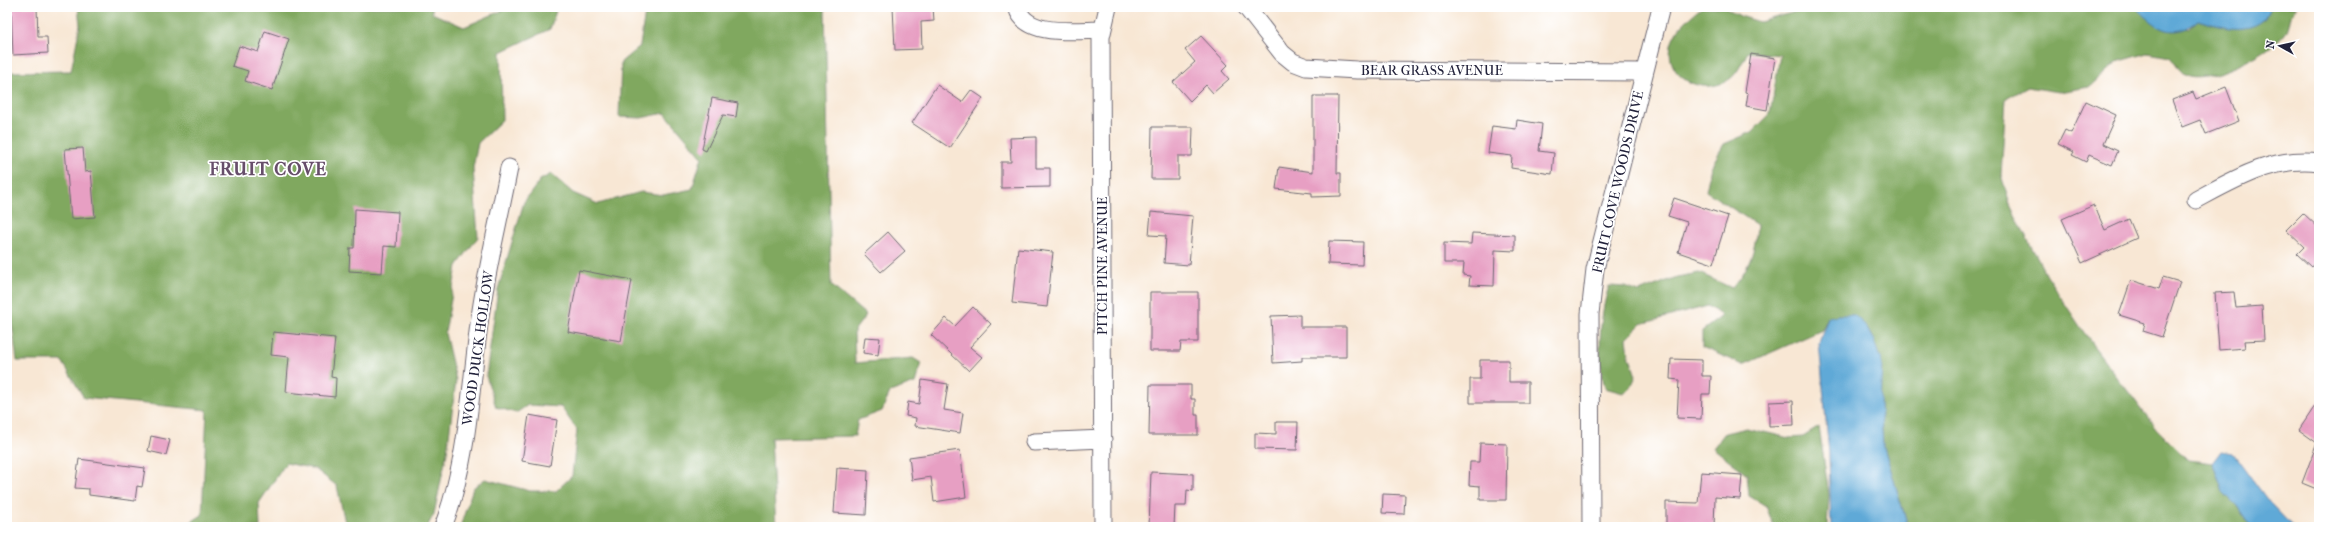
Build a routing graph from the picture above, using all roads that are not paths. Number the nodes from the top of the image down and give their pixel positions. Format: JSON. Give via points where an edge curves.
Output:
{"nodes":[{"id":1,"x":1018,"y":7,"type":"edge"},
{"id":2,"x":1108,"y":7,"type":"edge"},
{"id":3,"x":1246,"y":7,"type":"edge"},
{"id":4,"x":1661,"y":7,"type":"edge"},
{"id":5,"x":1102,"y":30,"type":"junction"},
{"id":6,"x":1644,"y":72,"type":"junction"},
{"id":7,"x":2319,"y":162,"type":"edge"},
{"id":8,"x":509,"y":168,"type":"dead end"},
{"id":9,"x":2196,"y":200,"type":"dead end"},
{"id":10,"x":1103,"y":439,"type":"junction"},
{"id":11,"x":1034,"y":442,"type":"dead end"},
{"id":12,"x":443,"y":527,"type":"edge"},
{"id":13,"x":1103,"y":527,"type":"edge"},
{"id":14,"x":1590,"y":527,"type":"edge"}],
"edges":[{"from":1,"to":5,"type":"street","via":[[1024,19],[1040,28]]},
{"from":2,"to":5,"type":"street","name":"PITCH PINE AVENUE"},
{"from":3,"to":6,"type":"street","name":"BEAR GRASS AVENUE","via":[[1282,53],[1293,62],[1306,67],[1357,70]]},
{"from":4,"to":6,"type":"street","name":"FRUIT COVE WOODS DRIVE"},
{"from":5,"to":10,"type":"street","name":"PITCH PINE AVENUE"},
{"from":6,"to":14,"type":"street","name":"FRUIT COVE WOODS DRIVE","via":[[1594,276],[1590,314]]},
{"from":7,"to":9,"type":"street","via":[[2294,161],[2270,165],[2248,173]]},
{"from":8,"to":12,"type":"street","name":"WOOD DUCK HOLLOW","via":[[486,282],[463,459],[452,504]]},
{"from":10,"to":11,"type":"street"},
{"from":10,"to":13,"type":"street","name":"PITCH PINE AVENUE"}]}
